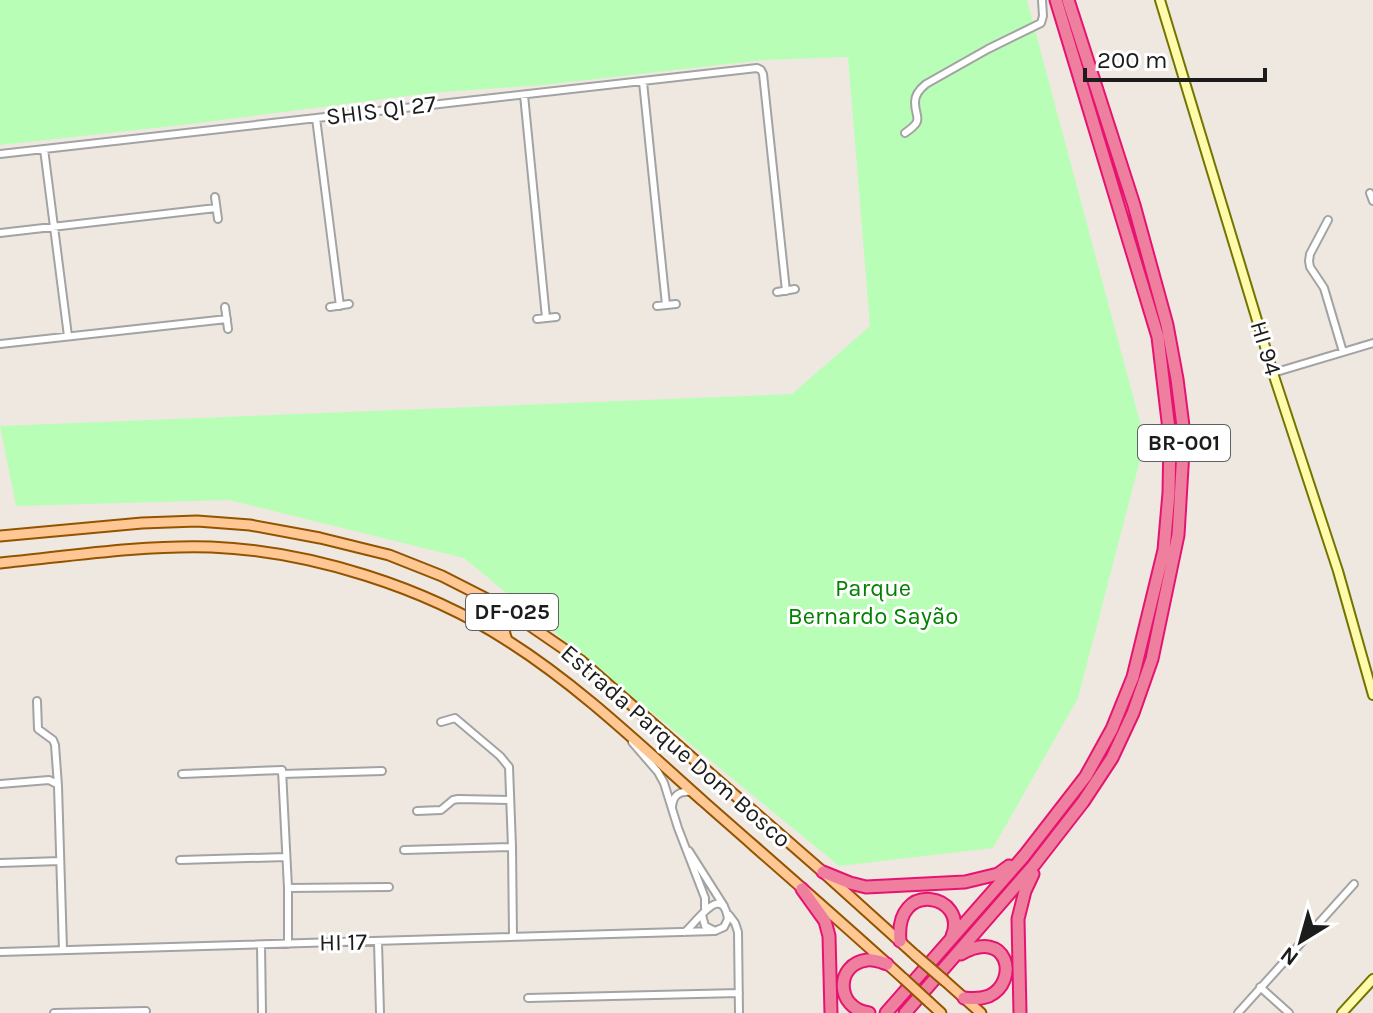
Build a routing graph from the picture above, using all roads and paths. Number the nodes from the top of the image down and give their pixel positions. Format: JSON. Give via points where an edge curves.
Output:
{"nodes":[{"id":1,"x":1042,"y":0,"type":"edge"},
{"id":2,"x":1056,"y":0,"type":"edge"},
{"id":3,"x":1068,"y":0,"type":"edge"},
{"id":4,"x":1160,"y":0,"type":"edge"},
{"id":5,"x":643,"y":82,"type":"junction"},
{"id":6,"x":524,"y":95,"type":"junction"},
{"id":7,"x":316,"y":118,"type":"junction"},
{"id":8,"x":905,"y":133,"type":"dead end"},
{"id":9,"x":44,"y":149,"type":"junction"},
{"id":10,"x":0,"y":154,"type":"edge"},
{"id":11,"x":215,"y":197,"type":"dead end"},
{"id":12,"x":216,"y":208,"type":"junction"},
{"id":13,"x":218,"y":219,"type":"dead end"},
{"id":14,"x":1328,"y":220,"type":"dead end"},
{"id":15,"x":54,"y":228,"type":"junction"},
{"id":16,"x":0,"y":233,"type":"edge"},
{"id":17,"x":795,"y":289,"type":"dead end"},
{"id":18,"x":786,"y":291,"type":"junction"},
{"id":19,"x":777,"y":292,"type":"dead end"},
{"id":20,"x":349,"y":304,"type":"dead end"},
{"id":21,"x":676,"y":304,"type":"dead end"},
{"id":22,"x":666,"y":305,"type":"junction"},
{"id":23,"x":340,"y":306,"type":"junction"},
{"id":24,"x":657,"y":306,"type":"dead end"},
{"id":25,"x":225,"y":307,"type":"dead end"},
{"id":26,"x":330,"y":307,"type":"dead end"},
{"id":27,"x":556,"y":317,"type":"dead end"},
{"id":28,"x":546,"y":318,"type":"junction"},
{"id":29,"x":227,"y":319,"type":"junction"},
{"id":30,"x":537,"y":319,"type":"dead end"},
{"id":31,"x":228,"y":329,"type":"dead end"},
{"id":32,"x":68,"y":336,"type":"junction"},
{"id":33,"x":1373,"y":343,"type":"edge"},
{"id":34,"x":0,"y":344,"type":"edge"},
{"id":35,"x":1343,"y":352,"type":"junction"},
{"id":36,"x":1273,"y":373,"type":"junction"},
{"id":37,"x":0,"y":536,"type":"edge"},
{"id":38,"x":0,"y":563,"type":"edge"},
{"id":39,"x":544,"y":634,"type":"junction"},
{"id":40,"x":507,"y":640,"type":"junction"},
{"id":41,"x":1373,"y":695,"type":"edge"},
{"id":42,"x":37,"y":701,"type":"dead end"},
{"id":43,"x":441,"y":722,"type":"dead end"},
{"id":44,"x":616,"y":725,"type":"junction"},
{"id":45,"x":382,"y":771,"type":"dead end"},
{"id":46,"x":282,"y":772,"type":"junction"},
{"id":47,"x":182,"y":774,"type":"dead end"},
{"id":48,"x":0,"y":784,"type":"edge"},
{"id":49,"x":57,"y":784,"type":"junction"},
{"id":50,"x":694,"y":793,"type":"junction"},
{"id":51,"x":510,"y":800,"type":"junction"},
{"id":52,"x":417,"y":811,"type":"dead end"},
{"id":53,"x":672,"y":811,"type":"junction"},
{"id":54,"x":683,"y":843,"type":"junction"},
{"id":55,"x":512,"y":847,"type":"junction"},
{"id":56,"x":404,"y":850,"type":"dead end"},
{"id":57,"x":286,"y":857,"type":"junction"},
{"id":58,"x":1023,"y":857,"type":"junction"},
{"id":59,"x":180,"y":860,"type":"dead end"},
{"id":60,"x":60,"y":861,"type":"junction"},
{"id":61,"x":0,"y":863,"type":"edge"},
{"id":62,"x":1034,"y":865,"type":"junction"},
{"id":63,"x":823,"y":872,"type":"junction"},
{"id":64,"x":1354,"y":884,"type":"dead end"},
{"id":65,"x":389,"y":887,"type":"dead end"},
{"id":66,"x":288,"y":888,"type":"junction"},
{"id":67,"x":802,"y":889,"type":"junction"},
{"id":68,"x":704,"y":912,"type":"junction"},
{"id":69,"x":727,"y":912,"type":"junction"},
{"id":70,"x":718,"y":930,"type":"junction"},
{"id":71,"x":685,"y":932,"type":"junction"},
{"id":72,"x":513,"y":937,"type":"junction"},
{"id":73,"x":738,"y":940,"type":"junction"},
{"id":74,"x":900,"y":941,"type":"junction"},
{"id":75,"x":378,"y":942,"type":"junction"},
{"id":76,"x":288,"y":944,"type":"junction"},
{"id":77,"x":261,"y":945,"type":"junction"},
{"id":78,"x":946,"y":946,"type":"junction"},
{"id":79,"x":63,"y":950,"type":"junction"},
{"id":80,"x":0,"y":952,"type":"edge"},
{"id":81,"x":953,"y":958,"type":"junction"},
{"id":82,"x":887,"y":964,"type":"junction"},
{"id":83,"x":1373,"y":979,"type":"edge"},
{"id":84,"x":1260,"y":987,"type":"junction"},
{"id":85,"x":739,"y":993,"type":"junction"},
{"id":86,"x":528,"y":998,"type":"dead end"},
{"id":87,"x":964,"y":998,"type":"junction"},
{"id":88,"x":146,"y":1011,"type":"edge"},
{"id":89,"x":54,"y":1013,"type":"edge"},
{"id":90,"x":262,"y":1013,"type":"edge"},
{"id":91,"x":380,"y":1013,"type":"edge"},
{"id":92,"x":739,"y":1013,"type":"edge"},
{"id":93,"x":831,"y":1013,"type":"edge"},
{"id":94,"x":869,"y":1013,"type":"edge"},
{"id":95,"x":886,"y":1013,"type":"edge"},
{"id":96,"x":905,"y":1013,"type":"edge"},
{"id":97,"x":941,"y":1013,"type":"edge"},
{"id":98,"x":981,"y":1013,"type":"edge"},
{"id":99,"x":1020,"y":1013,"type":"edge"},
{"id":100,"x":1238,"y":1013,"type":"edge"},
{"id":101,"x":1289,"y":1013,"type":"edge"},
{"id":102,"x":1342,"y":1013,"type":"edge"}],
"edges":[{"from":1,"to":8,"type":"street","via":[[1041,23],[918,91],[917,121]]},
{"from":2,"to":58,"type":"highway","number":"BR-001","via":[[1158,337],[1170,438],[1169,493],[1164,550],[1133,677],[1086,776]]},
{"from":3,"to":62,"type":"highway","number":"BR-001","via":[[1167,325],[1184,448],[1170,580],[1133,713],[1112,758]]},
{"from":4,"to":36,"type":"street","name":"HI 94"},
{"from":5,"to":6,"type":"street","name":"SHIS QI 27"},
{"from":5,"to":18,"type":"street","name":"SHIS QI 27","via":[[761,70]]},
{"from":5,"to":22,"type":"street"},
{"from":6,"to":7,"type":"street","name":"SHIS QI 27"},
{"from":6,"to":28,"type":"street"},
{"from":7,"to":9,"type":"street","name":"SHIS QI 27"},
{"from":7,"to":23,"type":"street"},
{"from":9,"to":10,"type":"street","name":"SHIS QI 27"},
{"from":9,"to":15,"type":"street"},
{"from":11,"to":12,"type":"street"},
{"from":12,"to":13,"type":"street"},
{"from":12,"to":15,"type":"street"},
{"from":14,"to":35,"type":"street","via":[[1309,261],[1322,283]]},
{"from":15,"to":16,"type":"street"},
{"from":15,"to":32,"type":"street"},
{"from":17,"to":18,"type":"street"},
{"from":18,"to":19,"type":"street"},
{"from":20,"to":23,"type":"street"},
{"from":21,"to":22,"type":"street"},
{"from":22,"to":24,"type":"street"},
{"from":23,"to":26,"type":"street"},
{"from":25,"to":29,"type":"street"},
{"from":27,"to":28,"type":"street"},
{"from":28,"to":30,"type":"street"},
{"from":29,"to":31,"type":"street"},
{"from":29,"to":32,"type":"street"},
{"from":32,"to":34,"type":"street"},
{"from":33,"to":35,"type":"street"},
{"from":35,"to":36,"type":"street"},
{"from":36,"to":41,"type":"street","name":"HI 94"},
{"from":37,"to":39,"type":"main road","name":"Estrada Parque Dom Bosco","number":"DF-025","via":[[142,523],[250,525],[389,555],[503,607]]},
{"from":38,"to":40,"type":"main road","name":"Estrada Parque Dom Bosco","number":"DF-025","via":[[156,547],[263,553],[365,575],[410,591]]},
{"from":39,"to":40,"type":"main road","via":[[514,620],[504,629]]},
{"from":39,"to":63,"type":"main road","name":"Estrada Parque Dom Bosco","number":"DF-025"},
{"from":40,"to":44,"type":"main road","name":"Estrada Parque Dom Bosco","number":"DF-025"},
{"from":42,"to":49,"type":"street","via":[[38,729],[55,745]]},
{"from":43,"to":51,"type":"street","via":[[455,718],[500,756],[509,767]]},
{"from":44,"to":50,"type":"main road","name":"Estrada Parque Dom Bosco","number":"DF-025"},
{"from":44,"to":53,"type":"street","via":[[658,772]]},
{"from":45,"to":46,"type":"street"},
{"from":46,"to":47,"type":"street"},
{"from":46,"to":57,"type":"street"},
{"from":48,"to":49,"type":"street"},
{"from":49,"to":60,"type":"street"},
{"from":50,"to":53,"type":"street","via":[[674,797]]},
{"from":50,"to":67,"type":"main road","name":"Estrada Parque Dom Bosco","number":"DF-025"},
{"from":51,"to":52,"type":"street","via":[[458,799],[441,810]]},
{"from":51,"to":55,"type":"street"},
{"from":53,"to":54,"type":"street"},
{"from":54,"to":68,"type":"street","via":[[705,898]]},
{"from":54,"to":69,"type":"street"},
{"from":55,"to":56,"type":"street"},
{"from":55,"to":72,"type":"street"},
{"from":57,"to":59,"type":"street"},
{"from":57,"to":66,"type":"street"},
{"from":58,"to":63,"type":"highway","via":[[998,874],[965,882],[866,887]]},
{"from":58,"to":78,"type":"highway","number":"BR-001"},
{"from":60,"to":61,"type":"street"},
{"from":60,"to":79,"type":"street"},
{"from":62,"to":81,"type":"highway","number":"BR-001"},
{"from":62,"to":99,"type":"highway","via":[[1018,919]]},
{"from":63,"to":74,"type":"main road","name":"Estrada Parque Dom Bosco","number":"DF-025"},
{"from":64,"to":84,"type":"street"},
{"from":65,"to":66,"type":"street"},
{"from":66,"to":76,"type":"street"},
{"from":67,"to":82,"type":"main road","name":"Estrada Parque Dom Bosco","number":"DF-025"},
{"from":67,"to":93,"type":"highway","via":[[825,921],[829,936]]},
{"from":68,"to":69,"type":"street","via":[[715,904]]},
{"from":68,"to":70,"type":"street","via":[[705,926]]},
{"from":68,"to":71,"type":"street"},
{"from":69,"to":70,"type":"street","via":[[727,924]]},
{"from":69,"to":73,"type":"street"},
{"from":70,"to":71,"type":"street","name":"HI 17"},
{"from":70,"to":73,"type":"street"},
{"from":71,"to":72,"type":"street","name":"HI 17"},
{"from":72,"to":75,"type":"street","name":"HI 17"},
{"from":73,"to":85,"type":"street"},
{"from":74,"to":78,"type":"highway","via":[[905,912],[929,899],[942,902],[955,923]]},
{"from":74,"to":87,"type":"main road","name":"Estrada Parque Dom Bosco","number":"DF-025","bridge":true},
{"from":75,"to":76,"type":"street","name":"HI 17"},
{"from":75,"to":91,"type":"street"},
{"from":76,"to":77,"type":"street","name":"HI 17"},
{"from":77,"to":79,"type":"street","name":"HI 17"},
{"from":77,"to":90,"type":"street"},
{"from":78,"to":95,"type":"highway","number":"BR-001"},
{"from":79,"to":80,"type":"street","name":"HI 17"},
{"from":81,"to":87,"type":"highway","via":[[983,945],[1002,954],[1007,967],[997,990],[987,997]]},
{"from":81,"to":96,"type":"highway","number":"BR-001"},
{"from":82,"to":94,"type":"highway","via":[[862,961],[846,974],[847,1003]]},
{"from":82,"to":97,"type":"main road","name":"Estrada Parque Dom Bosco","number":"DF-025","bridge":true},
{"from":83,"to":102,"type":"street"},
{"from":84,"to":100,"type":"street"},
{"from":84,"to":101,"type":"street"},
{"from":85,"to":86,"type":"street"},
{"from":85,"to":92,"type":"street"},
{"from":87,"to":98,"type":"main road","name":"Estrada Parque Dom Bosco","number":"DF-025"},
{"from":88,"to":89,"type":"street"}]}
